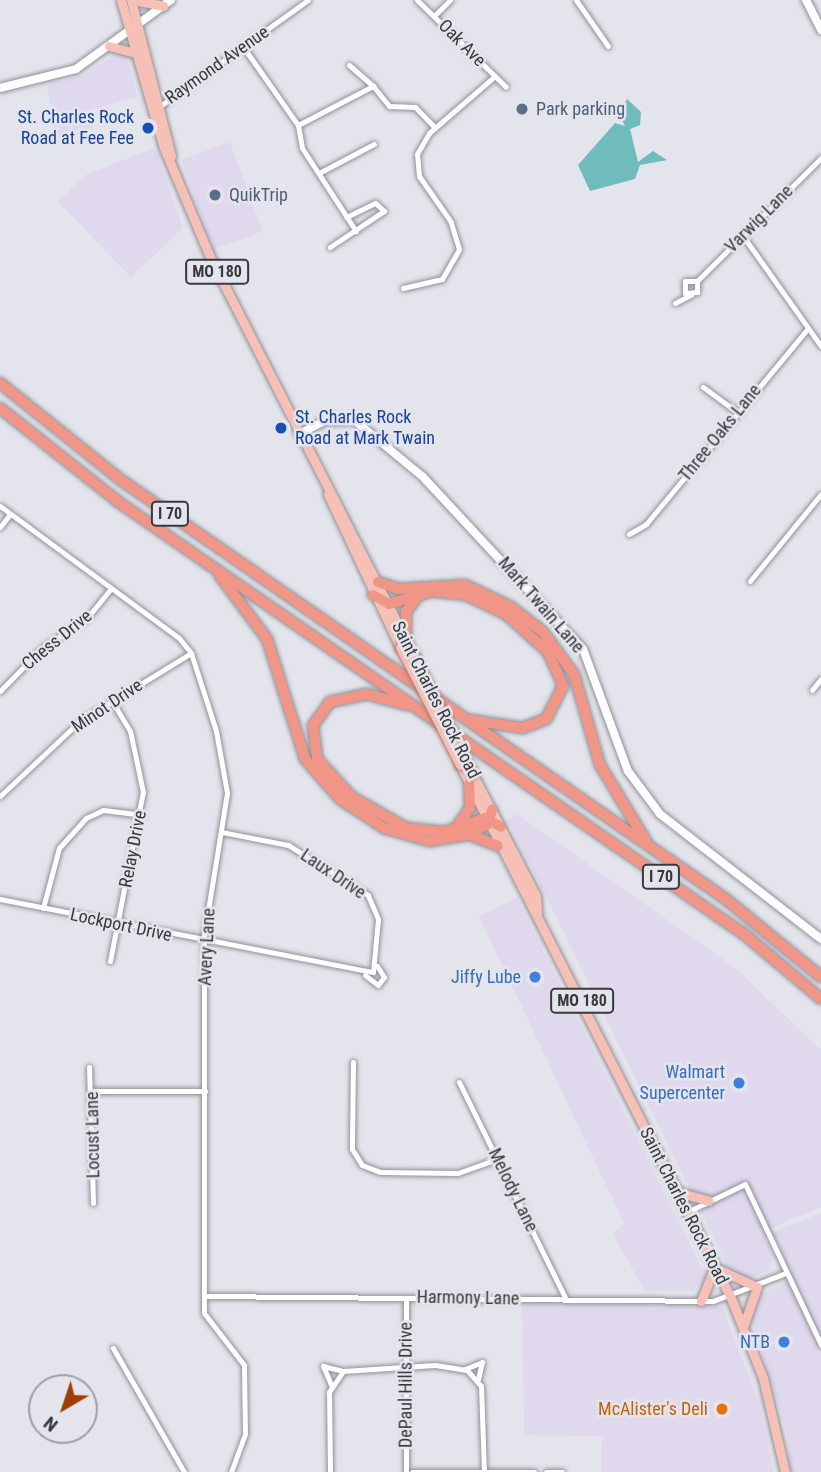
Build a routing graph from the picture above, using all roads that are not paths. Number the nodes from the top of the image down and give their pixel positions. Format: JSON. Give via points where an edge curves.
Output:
{"nodes":[{"id":1,"x":121,"y":0,"type":"edge"},
{"id":2,"x":132,"y":0,"type":"edge"},
{"id":3,"x":308,"y":0,"type":"edge"},
{"id":4,"x":417,"y":0,"type":"edge"},
{"id":5,"x":450,"y":0,"type":"edge"},
{"id":6,"x":806,"y":0,"type":"edge"},
{"id":7,"x":579,"y":1,"type":"edge"},
{"id":8,"x":167,"y":3,"type":"edge"},
{"id":9,"x":435,"y":16,"type":"junction"},
{"id":10,"x":138,"y":25,"type":"junction"},
{"id":11,"x":821,"y":30,"type":"edge"},
{"id":12,"x":129,"y":31,"type":"junction"},
{"id":13,"x":109,"y":46,"type":"junction"},
{"id":14,"x":608,"y":46,"type":"dead end"},
{"id":15,"x":244,"y":48,"type":"junction"},
{"id":16,"x":135,"y":53,"type":"junction"},
{"id":17,"x":349,"y":65,"type":"dead end"},
{"id":18,"x":495,"y":76,"type":"junction"},
{"id":19,"x":373,"y":86,"type":"junction"},
{"id":20,"x":506,"y":87,"type":"dead end"},
{"id":21,"x":0,"y":88,"type":"edge"},
{"id":22,"x":160,"y":106,"type":"junction"},
{"id":23,"x":298,"y":125,"type":"junction"},
{"id":24,"x":435,"y":128,"type":"junction"},
{"id":25,"x":374,"y":144,"type":"dead end"},
{"id":26,"x":171,"y":156,"type":"junction"},
{"id":27,"x":821,"y":158,"type":"edge"},
{"id":28,"x":319,"y":173,"type":"junction"},
{"id":29,"x":346,"y":217,"type":"junction"},
{"id":30,"x":356,"y":231,"type":"junction"},
{"id":31,"x":743,"y":236,"type":"junction"},
{"id":32,"x":330,"y":247,"type":"dead end"},
{"id":33,"x":697,"y":281,"type":"junction"},
{"id":34,"x":402,"y":288,"type":"dead end"},
{"id":35,"x":684,"y":290,"type":"junction"},
{"id":36,"x":691,"y":295,"type":"junction"},
{"id":37,"x":808,"y":328,"type":"junction"},
{"id":38,"x":821,"y":346,"type":"edge"},
{"id":39,"x":0,"y":383,"type":"edge"},
{"id":40,"x":703,"y":387,"type":"dead end"},
{"id":41,"x":0,"y":408,"type":"edge"},
{"id":42,"x":737,"y":412,"type":"junction"},
{"id":43,"x":299,"y":434,"type":"junction"},
{"id":44,"x":327,"y":492,"type":"junction"},
{"id":45,"x":821,"y":494,"type":"edge"},
{"id":46,"x":0,"y":506,"type":"edge"},
{"id":47,"x":10,"y":514,"type":"junction"},
{"id":48,"x":0,"y":527,"type":"edge"},
{"id":49,"x":629,"y":534,"type":"dead end"},
{"id":50,"x":213,"y":567,"type":"junction"},
{"id":51,"x":750,"y":581,"type":"dead end"},
{"id":52,"x":378,"y":582,"type":"junction"},
{"id":53,"x":111,"y":588,"type":"junction"},
{"id":54,"x":407,"y":588,"type":"junction"},
{"id":55,"x":420,"y":593,"type":"junction"},
{"id":56,"x":373,"y":596,"type":"joint"},
{"id":57,"x":385,"y":605,"type":"junction"},
{"id":58,"x":403,"y":643,"type":"junction"},
{"id":59,"x":191,"y":653,"type":"junction"},
{"id":60,"x":821,"y":679,"type":"edge"},
{"id":61,"x":0,"y":691,"type":"edge"},
{"id":62,"x":812,"y":691,"type":"dead end"},
{"id":63,"x":112,"y":701,"type":"junction"},
{"id":64,"x":418,"y":709,"type":"junction"},
{"id":65,"x":466,"y":719,"type":"junction"},
{"id":66,"x":469,"y":784,"type":"junction"},
{"id":67,"x":0,"y":796,"type":"edge"},
{"id":68,"x":142,"y":815,"type":"junction"},
{"id":69,"x":489,"y":818,"type":"junction"},
{"id":70,"x":501,"y":827,"type":"joint"},
{"id":71,"x":454,"y":830,"type":"junction"},
{"id":72,"x":222,"y":832,"type":"junction"},
{"id":73,"x":467,"y":835,"type":"junction"},
{"id":74,"x":498,"y":846,"type":"junction"},
{"id":75,"x":650,"y":847,"type":"junction"},
{"id":76,"x":0,"y":899,"type":"edge"},
{"id":77,"x":43,"y":908,"type":"junction"},
{"id":78,"x":537,"y":912,"type":"junction"},
{"id":79,"x":118,"y":925,"type":"junction"},
{"id":80,"x":821,"y":939,"type":"edge"},
{"id":81,"x":204,"y":943,"type":"junction"},
{"id":82,"x":110,"y":961,"type":"dead end"},
{"id":83,"x":377,"y":966,"type":"junction"},
{"id":84,"x":365,"y":975,"type":"junction"},
{"id":85,"x":821,"y":977,"type":"edge"},
{"id":86,"x":821,"y":999,"type":"edge"},
{"id":87,"x":353,"y":1062,"type":"dead end"},
{"id":88,"x":89,"y":1067,"type":"dead end"},
{"id":89,"x":459,"y":1082,"type":"dead end"},
{"id":90,"x":94,"y":1091,"type":"junction"},
{"id":91,"x":205,"y":1091,"type":"junction"},
{"id":92,"x":497,"y":1158,"type":"junction"},
{"id":93,"x":677,"y":1191,"type":"junction"},
{"id":94,"x":709,"y":1201,"type":"junction"},
{"id":95,"x":93,"y":1203,"type":"dead end"},
{"id":96,"x":687,"y":1212,"type":"junction"},
{"id":97,"x":715,"y":1267,"type":"junction"},
{"id":98,"x":786,"y":1273,"type":"junction"},
{"id":99,"x":757,"y":1287,"type":"junction"},
{"id":100,"x":204,"y":1296,"type":"junction"},
{"id":101,"x":406,"y":1297,"type":"junction"},
{"id":102,"x":731,"y":1298,"type":"junction"},
{"id":103,"x":566,"y":1299,"type":"junction"},
{"id":104,"x":701,"y":1301,"type":"junction"},
{"id":105,"x":744,"y":1327,"type":"junction"},
{"id":106,"x":821,"y":1345,"type":"edge"},
{"id":107,"x":113,"y":1348,"type":"dead end"},
{"id":108,"x":406,"y":1366,"type":"junction"},
{"id":109,"x":465,"y":1369,"type":"junction"},
{"id":110,"x":343,"y":1371,"type":"junction"},
{"id":111,"x":478,"y":1379,"type":"junction"},
{"id":112,"x":332,"y":1387,"type":"junction"},
{"id":113,"x":484,"y":1471,"type":"edge"},
{"id":114,"x":184,"y":1472,"type":"edge"},
{"id":115,"x":232,"y":1472,"type":"edge"},
{"id":116,"x":330,"y":1472,"type":"edge"},
{"id":117,"x":406,"y":1472,"type":"edge"},
{"id":118,"x":412,"y":1472,"type":"edge"},
{"id":119,"x":534,"y":1472,"type":"edge"},
{"id":120,"x":547,"y":1472,"type":"edge"},
{"id":121,"x":562,"y":1472,"type":"edge"},
{"id":122,"x":788,"y":1472,"type":"edge"}],
"edges":[{"from":1,"to":12,"type":"main road","name":"Saint Charles Rock Road","number":"MO 180"},
{"from":2,"to":8,"type":"main road"},
{"from":2,"to":10,"type":"main road","name":"Saint Charles Rock Road","number":"MO 180"},
{"from":3,"to":15,"type":"street","name":"Raymond Avenue"},
{"from":4,"to":9,"type":"street","name":"Oak Ave"},
{"from":5,"to":9,"type":"street"},
{"from":6,"to":11,"type":"street"},
{"from":7,"to":14,"type":"street"},
{"from":8,"to":10,"type":"street"},
{"from":9,"to":18,"type":"street","name":"Oak Ave"},
{"from":10,"to":12,"type":"street"},
{"from":10,"to":22,"type":"main road","name":"Saint Charles Rock Road","number":"MO 180"},
{"from":12,"to":13,"type":"street"},
{"from":12,"to":16,"type":"main road","name":"Saint Charles Rock Road","number":"MO 180"},
{"from":13,"to":16,"type":"main road"},
{"from":13,"to":21,"type":"street","via":[[76,69]]},
{"from":15,"to":22,"type":"street","name":"Raymond Avenue"},
{"from":15,"to":23,"type":"street"},
{"from":16,"to":26,"type":"main road","name":"Saint Charles Rock Road","number":"MO 180"},
{"from":17,"to":19,"type":"street"},
{"from":18,"to":20,"type":"street","name":"Oak Ave"},
{"from":18,"to":24,"type":"street"},
{"from":19,"to":23,"type":"street"},
{"from":19,"to":24,"type":"street","via":[[389,106],[415,107]]},
{"from":22,"to":26,"type":"main road","name":"Saint Charles Rock Road","number":"MO 180"},
{"from":23,"to":28,"type":"street","via":[[302,148]]},
{"from":24,"to":34,"type":"street","via":[[417,154],[418,169],[459,238],[458,258],[435,283]]},
{"from":25,"to":28,"type":"street"},
{"from":26,"to":43,"type":"main road","name":"Saint Charles Rock Road","number":"MO 180","via":[[209,257]]},
{"from":27,"to":31,"type":"street","name":"Varwig Lane"},
{"from":28,"to":29,"type":"street"},
{"from":29,"to":30,"type":"street"},
{"from":29,"to":30,"type":"street","via":[[375,204],[382,207],[382,216]]},
{"from":30,"to":32,"type":"street"},
{"from":31,"to":33,"type":"street","name":"Varwig Lane"},
{"from":31,"to":37,"type":"street"},
{"from":33,"to":35,"type":"street","name":"Varwig Lane","via":[[685,281]]},
{"from":33,"to":36,"type":"street","name":"Varwig Lane","via":[[699,290]]},
{"from":35,"to":36,"type":"street"},
{"from":35,"to":36,"type":"street","via":[[675,303]]},
{"from":37,"to":38,"type":"street"},
{"from":37,"to":42,"type":"street","name":"Three Oaks Lane"},
{"from":39,"to":65,"type":"highway","number":"I 70","via":[[121,480]]},
{"from":40,"to":42,"type":"street"},
{"from":41,"to":50,"type":"highway","number":"I 70"},
{"from":42,"to":49,"type":"street","name":"Three Oaks Lane","via":[[646,524]]},
{"from":43,"to":44,"type":"main road","name":"Saint Charles Rock Road","number":"MO 180"},
{"from":43,"to":80,"type":"street","name":"Mark Twain Lane","via":[[324,421],[354,420],[422,476],[583,649],[628,771],[660,814]]},
{"from":44,"to":52,"type":"main road","name":"Saint Charles Rock Road","number":"MO 180"},
{"from":44,"to":56,"type":"main road","name":"Saint Charles Rock Road","number":"MO 180"},
{"from":45,"to":51,"type":"street"},
{"from":46,"to":47,"type":"street"},
{"from":47,"to":48,"type":"street"},
{"from":47,"to":53,"type":"street"},
{"from":50,"to":64,"type":"highway","number":"I 70"},
{"from":50,"to":73,"type":"highway","via":[[267,639],[299,745],[326,785],[370,820],[405,837]]},
{"from":52,"to":54,"type":"highway"},
{"from":52,"to":57,"type":"main road","name":"Saint Charles Rock Road","number":"MO 180"},
{"from":53,"to":59,"type":"street"},
{"from":53,"to":61,"type":"street","name":"Chess Drive","via":[[87,618],[41,649]]},
{"from":54,"to":57,"type":"highway"},
{"from":54,"to":75,"type":"highway","via":[[439,582],[478,589],[512,607],[555,645],[574,674],[608,783]]},
{"from":55,"to":57,"type":"highway"},
{"from":55,"to":58,"type":"highway","via":[[405,612]]},
{"from":55,"to":65,"type":"highway","via":[[456,592],[491,605],[536,639],[562,677],[555,709],[534,725]]},
{"from":56,"to":57,"type":"highway"},
{"from":57,"to":58,"type":"main road","name":"Saint Charles Rock Road","number":"MO 180"},
{"from":58,"to":66,"type":"main road","name":"Saint Charles Rock Road","number":"MO 180","bridge":true},
{"from":58,"to":69,"type":"main road","name":"Saint Charles Rock Road","number":"MO 180","bridge":true,"via":[[414,656],[472,773]]},
{"from":59,"to":63,"type":"street","name":"Minot Drive"},
{"from":59,"to":72,"type":"street","name":"Avery Lane","via":[[225,769]]},
{"from":60,"to":62,"type":"street"},
{"from":63,"to":67,"type":"street","name":"Minot Drive","via":[[80,721]]},
{"from":63,"to":68,"type":"street","name":"Relay Drive","via":[[140,763]]},
{"from":64,"to":71,"type":"highway","via":[[367,694],[338,697],[317,716],[313,750],[337,783],[376,813],[415,830]]},
{"from":64,"to":86,"type":"highway","number":"I 70","via":[[745,935]]},
{"from":65,"to":75,"type":"highway","number":"I 70"},
{"from":66,"to":69,"type":"main road","name":"Saint Charles Rock Road","number":"MO 180"},
{"from":66,"to":71,"type":"highway","via":[[470,808]]},
{"from":68,"to":77,"type":"street","via":[[103,810],[86,818],[59,848]]},
{"from":68,"to":79,"type":"street","name":"Relay Drive"},
{"from":69,"to":70,"type":"highway"},
{"from":69,"to":71,"type":"highway"},
{"from":69,"to":73,"type":"highway"},
{"from":69,"to":74,"type":"main road","name":"Saint Charles Rock Road","number":"MO 180"},
{"from":70,"to":78,"type":"main road","name":"Saint Charles Rock Road","number":"MO 180"},
{"from":72,"to":81,"type":"street","name":"Avery Lane"},
{"from":72,"to":83,"type":"street","name":"Laux Drive","via":[[288,845],[368,895],[378,919]]},
{"from":73,"to":74,"type":"highway","via":[[488,837]]},
{"from":74,"to":78,"type":"main road","name":"Saint Charles Rock Road","number":"MO 180"},
{"from":75,"to":85,"type":"highway","number":"I 70","via":[[752,919]]},
{"from":76,"to":77,"type":"street","name":"Lockport Drive"},
{"from":77,"to":79,"type":"street","name":"Lockport Drive"},
{"from":78,"to":93,"type":"main road","name":"Saint Charles Rock Road","number":"MO 180"},
{"from":79,"to":81,"type":"street","name":"Lockport Drive"},
{"from":79,"to":82,"type":"street","name":"Relay Drive"},
{"from":81,"to":84,"type":"street","name":"Lockport Drive"},
{"from":81,"to":91,"type":"street","name":"Avery Lane"},
{"from":83,"to":84,"type":"street"},
{"from":83,"to":84,"type":"street","via":[[384,977],[378,985]]},
{"from":87,"to":92,"type":"street","via":[[352,1149],[362,1165],[380,1172],[458,1173]]},
{"from":88,"to":90,"type":"street","name":"Locust Lane"},
{"from":89,"to":92,"type":"street","name":"Melody Lane"},
{"from":90,"to":91,"type":"street"},
{"from":90,"to":95,"type":"street","name":"Locust Lane"},
{"from":91,"to":100,"type":"street","name":"Avery Lane"},
{"from":92,"to":103,"type":"street","name":"Melody Lane"},
{"from":93,"to":94,"type":"main road"},
{"from":93,"to":96,"type":"main road","name":"Saint Charles Rock Road","number":"MO 180"},
{"from":94,"to":96,"type":"street"},
{"from":94,"to":98,"type":"street","via":[[745,1184]]},
{"from":96,"to":97,"type":"main road","name":"Saint Charles Rock Road","number":"MO 180"},
{"from":97,"to":99,"type":"main road"},
{"from":97,"to":102,"type":"main road","name":"Saint Charles Rock Road","number":"MO 180"},
{"from":97,"to":104,"type":"main road"},
{"from":98,"to":99,"type":"street","name":"Harmony Lane"},
{"from":98,"to":106,"type":"street"},
{"from":99,"to":102,"type":"street","name":"Harmony Lane"},
{"from":99,"to":105,"type":"main road"},
{"from":100,"to":101,"type":"street","name":"Harmony Lane"},
{"from":100,"to":115,"type":"street","name":"Avery Lane","via":[[207,1322],[244,1365],[245,1434]]},
{"from":101,"to":103,"type":"street","name":"Harmony Lane"},
{"from":101,"to":108,"type":"street","name":"DePaul Hills Drive"},
{"from":102,"to":104,"type":"street","name":"Harmony Lane"},
{"from":102,"to":105,"type":"main road","name":"Saint Charles Rock Road","number":"MO 180"},
{"from":103,"to":104,"type":"street","name":"Harmony Lane"},
{"from":105,"to":122,"type":"main road","name":"Saint Charles Rock Road","number":"MO 180"},
{"from":107,"to":114,"type":"street"},
{"from":108,"to":109,"type":"street"},
{"from":108,"to":110,"type":"street"},
{"from":108,"to":117,"type":"street","name":"DePaul Hills Drive"},
{"from":109,"to":111,"type":"street"},
{"from":109,"to":111,"type":"street","via":[[482,1362]]},
{"from":110,"to":112,"type":"street"},
{"from":110,"to":112,"type":"street","via":[[323,1366]]},
{"from":111,"to":113,"type":"street"},
{"from":112,"to":116,"type":"street"},
{"from":113,"to":118,"type":"street"},
{"from":113,"to":119,"type":"street"},
{"from":120,"to":121,"type":"street"}]}
